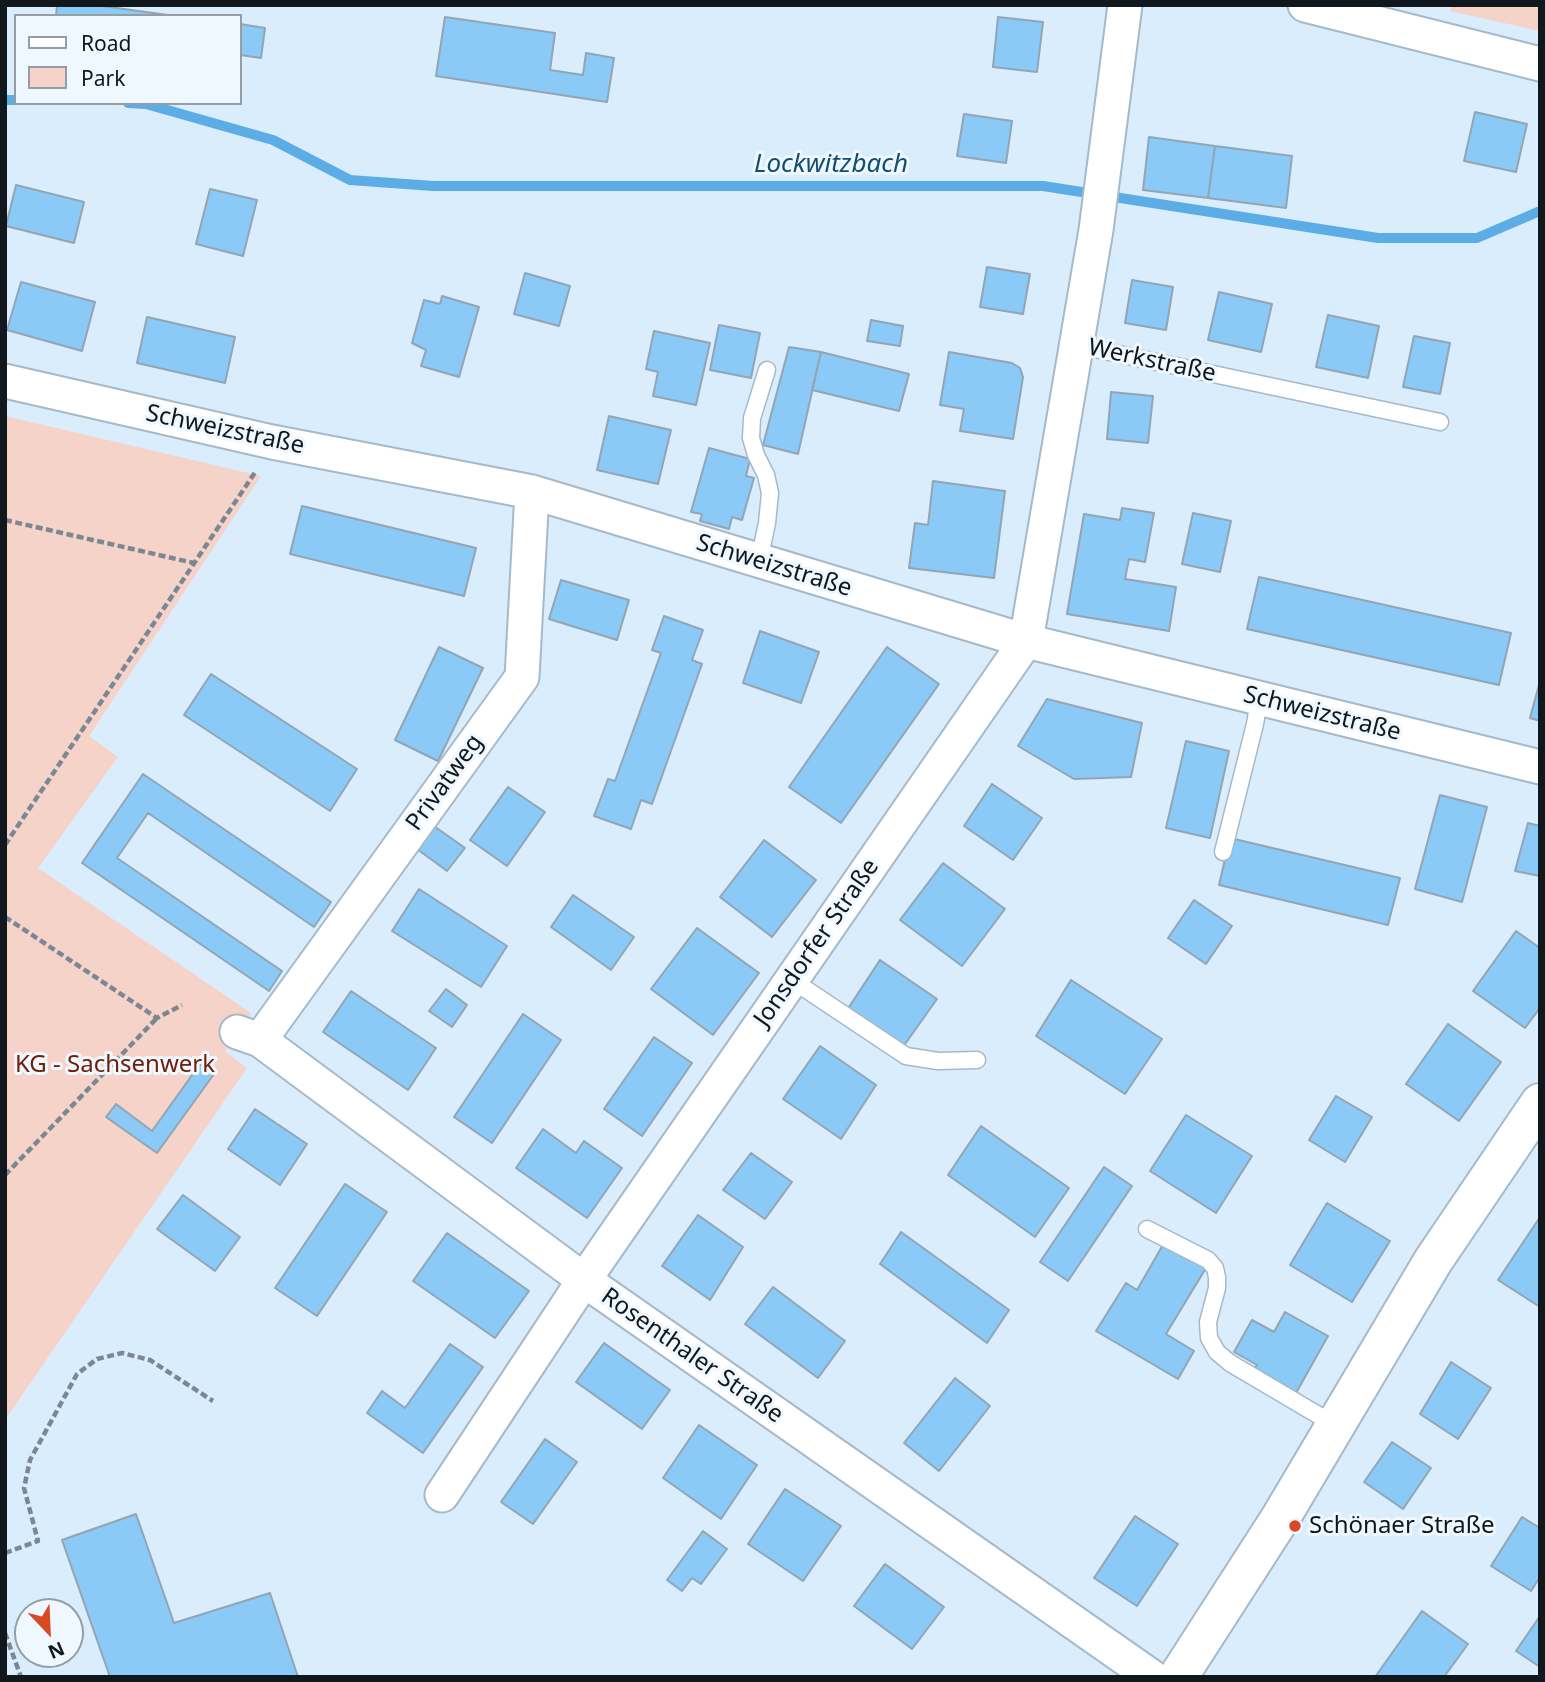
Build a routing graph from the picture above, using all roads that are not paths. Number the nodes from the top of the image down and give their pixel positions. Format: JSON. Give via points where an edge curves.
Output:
{"nodes":[{"id":1,"x":1125,"y":5,"type":"edge"},
{"id":2,"x":1305,"y":5,"type":"edge"},
{"id":3,"x":1540,"y":64,"type":"edge"},
{"id":4,"x":1076,"y":345,"type":"junction"},
{"id":5,"x":767,"y":370,"type":"dead end"},
{"id":6,"x":5,"y":381,"type":"edge"},
{"id":7,"x":1440,"y":422,"type":"dead end"},
{"id":8,"x":532,"y":492,"type":"junction"},
{"id":9,"x":759,"y":561,"type":"junction"},
{"id":10,"x":1026,"y":641,"type":"junction"},
{"id":11,"x":1259,"y":699,"type":"junction"},
{"id":12,"x":1540,"y":767,"type":"edge"},
{"id":13,"x":1223,"y":852,"type":"dead end"},
{"id":14,"x":792,"y":980,"type":"junction"},
{"id":15,"x":248,"y":1036,"type":"joint"},
{"id":16,"x":977,"y":1060,"type":"dead end"},
{"id":17,"x":1536,"y":1118,"type":"edge"},
{"id":18,"x":1147,"y":1229,"type":"dead end"},
{"id":19,"x":584,"y":1280,"type":"junction"},
{"id":20,"x":1335,"y":1425,"type":"junction"},
{"id":21,"x":442,"y":1495,"type":"dead end"},
{"id":22,"x":1152,"y":1677,"type":"edge"},
{"id":23,"x":1178,"y":1677,"type":"edge"}],
"edges":[{"from":1,"to":4,"type":"street","name":"Werkstraße"},
{"from":2,"to":3,"type":"street"},
{"from":4,"to":7,"type":"lane","name":"Werkstraße"},
{"from":4,"to":10,"type":"street","name":"Jonsdorfer Straße"},
{"from":5,"to":9,"type":"lane","via":[[752,418],[751,438],[770,493]]},
{"from":6,"to":8,"type":"street","name":"Schweizstraße","via":[[272,442]]},
{"from":8,"to":9,"type":"street","name":"Schweizstraße"},
{"from":8,"to":15,"type":"street","name":"Privatweg","via":[[522,677]]},
{"from":9,"to":10,"type":"street","name":"Schweizstraße"},
{"from":10,"to":11,"type":"street","name":"Schweizstraße"},
{"from":10,"to":14,"type":"street","name":"Jonsdorfer Straße"},
{"from":11,"to":12,"type":"street","name":"Schweizstraße"},
{"from":11,"to":13,"type":"lane"},
{"from":14,"to":16,"type":"lane","via":[[906,1056]]},
{"from":14,"to":19,"type":"street","name":"Jonsdorfer Straße"},
{"from":15,"to":19,"type":"street","name":"Rosenthaler Straße"},
{"from":17,"to":20,"type":"street","via":[[1433,1261]]},
{"from":18,"to":20,"type":"lane","via":[[1215,1268],[1217,1288],[1208,1322],[1209,1338],[1217,1352]]},
{"from":19,"to":21,"type":"street","name":"Jonsdorfer Straße"},
{"from":19,"to":22,"type":"street","name":"Rosenthaler Straße"},
{"from":20,"to":23,"type":"street"}]}
